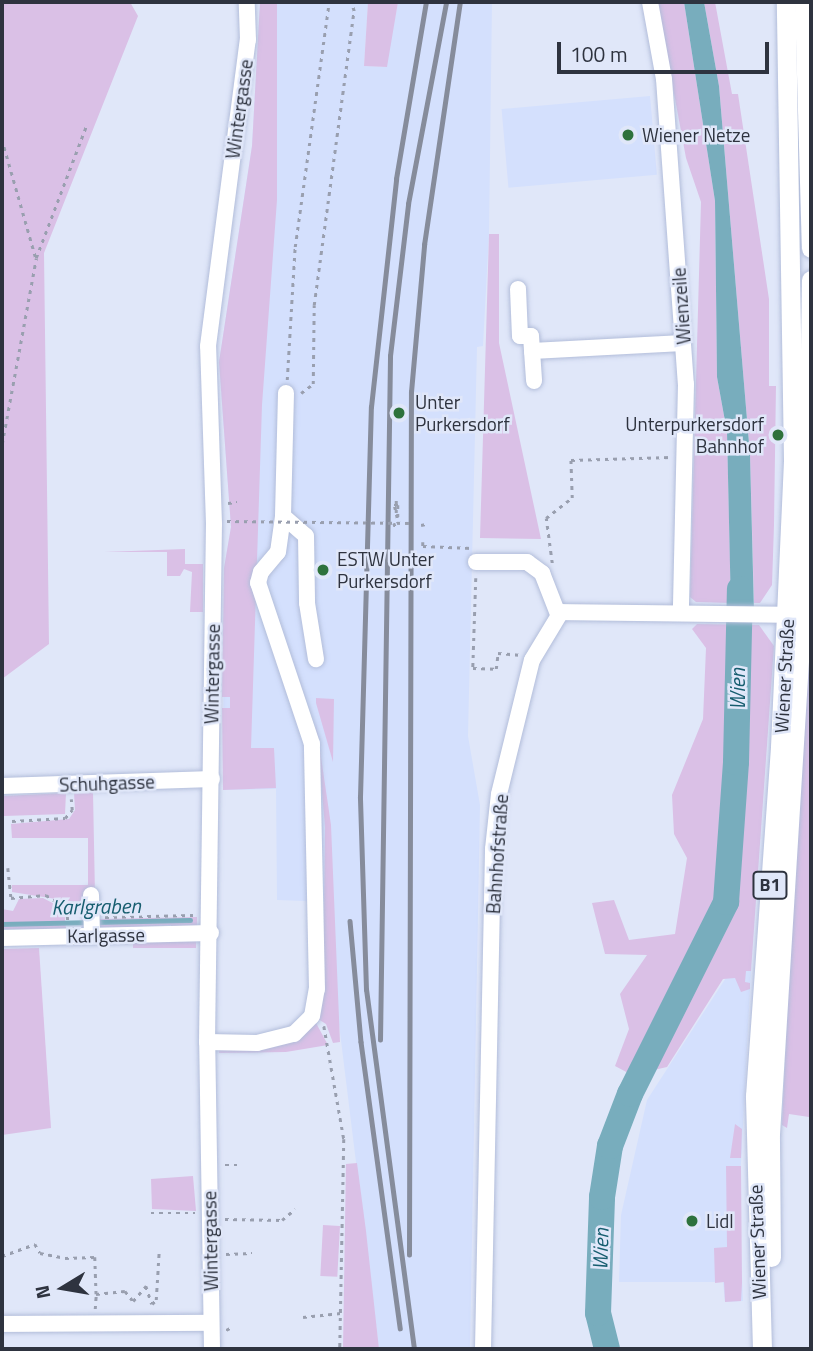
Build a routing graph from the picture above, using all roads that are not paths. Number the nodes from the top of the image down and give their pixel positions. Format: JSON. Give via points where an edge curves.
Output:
{"nodes":[{"id":1,"x":247,"y":2,"type":"edge"},
{"id":2,"x":650,"y":2,"type":"edge"},
{"id":3,"x":786,"y":2,"type":"edge"},
{"id":4,"x":804,"y":2,"type":"edge"},
{"id":5,"x":811,"y":248,"type":"edge"},
{"id":6,"x":811,"y":280,"type":"edge"},
{"id":7,"x":518,"y":289,"type":"dead end"},
{"id":8,"x":683,"y":343,"type":"junction"},
{"id":9,"x":532,"y":351,"type":"junction"},
{"id":10,"x":534,"y":381,"type":"dead end"},
{"id":11,"x":286,"y":393,"type":"road end"},
{"id":12,"x":805,"y":426,"type":"edge"},
{"id":13,"x":803,"y":515,"type":"edge"},
{"id":14,"x":283,"y":516,"type":"junction"},
{"id":15,"x":476,"y":562,"type":"road end"},
{"id":16,"x":681,"y":613,"type":"junction"},
{"id":17,"x":558,"y":614,"type":"junction"},
{"id":18,"x":794,"y":615,"type":"junction"},
{"id":19,"x":316,"y":659,"type":"dead end"},
{"id":20,"x":212,"y":779,"type":"junction"},
{"id":21,"x":2,"y":786,"type":"edge"},
{"id":22,"x":91,"y":895,"type":"dead end"},
{"id":23,"x":95,"y":924,"type":"junction"},
{"id":24,"x":211,"y":933,"type":"junction"},
{"id":25,"x":2,"y":937,"type":"edge"},
{"id":26,"x":207,"y":1042,"type":"junction"},
{"id":27,"x":211,"y":1322,"type":"junction"},
{"id":28,"x":2,"y":1324,"type":"edge"},
{"id":29,"x":212,"y":1349,"type":"edge"},
{"id":30,"x":483,"y":1349,"type":"edge"},
{"id":31,"x":762,"y":1349,"type":"edge"},
{"id":32,"x":774,"y":1349,"type":"edge"}],
"edges":[{"from":1,"to":20,"type":"street","name":"Wintergasse","via":[[248,40],[208,346],[215,524]]},
{"from":2,"to":8,"type":"street","name":"Wienzeile","via":[[664,79]]},
{"from":3,"to":12,"type":"main road","name":"Wiener Straße","number":"B1"},
{"from":4,"to":5,"type":"main road"},
{"from":6,"to":12,"type":"main road","name":"Wiener Straße","number":"B1"},
{"from":7,"to":9,"type":"street","via":[[520,336],[531,336]]},
{"from":8,"to":9,"type":"street"},
{"from":8,"to":16,"type":"street","name":"Wienzeile"},
{"from":9,"to":10,"type":"street"},
{"from":11,"to":14,"type":"street"},
{"from":12,"to":13,"type":"main road","name":"Wiener Straße","number":"B1"},
{"from":13,"to":18,"type":"main road","name":"Wiener Straße","number":"B1"},
{"from":14,"to":19,"type":"street","via":[[306,536],[307,603]]},
{"from":14,"to":26,"type":"street","via":[[278,552],[258,583],[312,744],[318,965],[312,1016],[294,1034],[279,1040]]},
{"from":15,"to":17,"type":"street","via":[[527,562],[542,573]]},
{"from":16,"to":17,"type":"street"},
{"from":16,"to":18,"type":"street"},
{"from":17,"to":30,"type":"street","name":"Bahnhofstraße","via":[[532,660],[499,794],[493,849]]},
{"from":18,"to":31,"type":"main road","name":"Wiener Straße","number":"B1","via":[[755,1096]]},
{"from":18,"to":32,"type":"main road","name":"Wiener Straße","number":"B1","via":[[770,1134]]},
{"from":20,"to":21,"type":"street","name":"Schuhgasse"},
{"from":20,"to":24,"type":"street","name":"Wintergasse"},
{"from":22,"to":23,"type":"street"},
{"from":23,"to":24,"type":"street","name":"Karlgasse"},
{"from":23,"to":25,"type":"street","name":"Karlgasse"},
{"from":24,"to":26,"type":"street","name":"Wintergasse"},
{"from":26,"to":27,"type":"street","name":"Wintergasse"},
{"from":27,"to":28,"type":"street"},
{"from":27,"to":29,"type":"street","name":"Wintergasse"}]}
